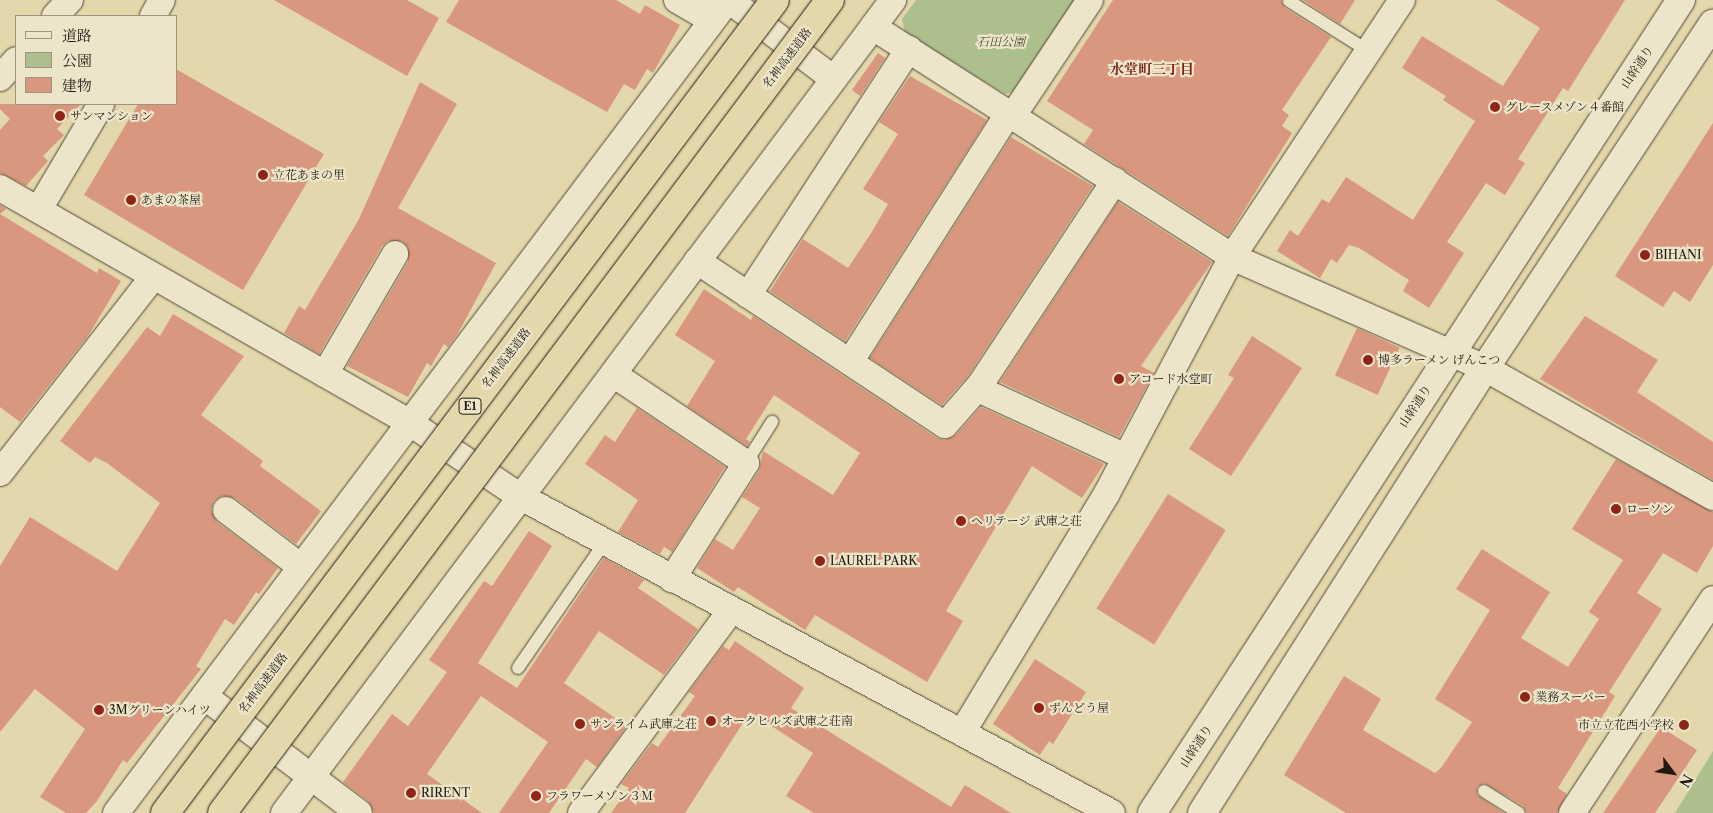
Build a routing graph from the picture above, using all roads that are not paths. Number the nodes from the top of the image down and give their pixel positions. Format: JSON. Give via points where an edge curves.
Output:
{"nodes":[{"id":1,"x":162,"y":0,"type":"edge"},
{"id":2,"x":677,"y":0,"type":"edge"},
{"id":3,"x":728,"y":0,"type":"edge"},
{"id":4,"x":775,"y":0,"type":"edge"},
{"id":5,"x":830,"y":0,"type":"edge"},
{"id":6,"x":893,"y":0,"type":"edge"},
{"id":7,"x":1090,"y":0,"type":"edge"},
{"id":8,"x":1402,"y":0,"type":"edge"},
{"id":9,"x":1681,"y":0,"type":"edge"},
{"id":10,"x":1289,"y":1,"type":"edge"},
{"id":11,"x":154,"y":15,"type":"edge"},
{"id":12,"x":1713,"y":24,"type":"edge"},
{"id":13,"x":873,"y":27,"type":"junction"},
{"id":14,"x":909,"y":49,"type":"junction"},
{"id":15,"x":1368,"y":51,"type":"junction"},
{"id":16,"x":15,"y":61,"type":"edge"},
{"id":17,"x":0,"y":78,"type":"edge"},
{"id":18,"x":834,"y":79,"type":"junction"},
{"id":19,"x":100,"y":105,"type":"edge"},
{"id":20,"x":1014,"y":114,"type":"junction"},
{"id":21,"x":1115,"y":180,"type":"junction"},
{"id":22,"x":0,"y":188,"type":"edge"},
{"id":23,"x":39,"y":209,"type":"junction"},
{"id":24,"x":395,"y":254,"type":"dead end"},
{"id":25,"x":1232,"y":257,"type":"junction"},
{"id":26,"x":697,"y":261,"type":"junction"},
{"id":27,"x":153,"y":277,"type":"junction"},
{"id":28,"x":748,"y":295,"type":"junction"},
{"id":29,"x":1450,"y":352,"type":"junction"},
{"id":30,"x":850,"y":362,"type":"junction"},
{"id":31,"x":1485,"y":368,"type":"junction"},
{"id":32,"x":325,"y":374,"type":"junction"},
{"id":33,"x":613,"y":374,"type":"junction"},
{"id":34,"x":978,"y":389,"type":"junction"},
{"id":35,"x":772,"y":422,"type":"dead end"},
{"id":36,"x":410,"y":423,"type":"junction"},
{"id":37,"x":1126,"y":457,"type":"junction"},
{"id":38,"x":746,"y":463,"type":"junction"},
{"id":39,"x":1,"y":470,"type":"edge"},
{"id":40,"x":521,"y":497,"type":"junction"},
{"id":41,"x":1713,"y":497,"type":"edge"},
{"id":42,"x":226,"y":510,"type":"dead end"},
{"id":43,"x":605,"y":542,"type":"junction"},
{"id":44,"x":301,"y":567,"type":"junction"},
{"id":45,"x":672,"y":579,"type":"junction"},
{"id":46,"x":1713,"y":599,"type":"edge"},
{"id":47,"x":730,"y":610,"type":"junction"},
{"id":48,"x":518,"y":668,"type":"dead end"},
{"id":49,"x":204,"y":696,"type":"junction"},
{"id":50,"x":963,"y":731,"type":"junction"},
{"id":51,"x":311,"y":778,"type":"junction"},
{"id":52,"x":1484,"y":791,"type":"dead end"},
{"id":53,"x":116,"y":813,"type":"edge"},
{"id":54,"x":166,"y":813,"type":"edge"},
{"id":55,"x":222,"y":813,"type":"edge"},
{"id":56,"x":284,"y":813,"type":"edge"},
{"id":57,"x":359,"y":813,"type":"edge"},
{"id":58,"x":581,"y":813,"type":"edge"},
{"id":59,"x":1112,"y":813,"type":"edge"},
{"id":60,"x":1152,"y":813,"type":"edge"},
{"id":61,"x":1202,"y":813,"type":"edge"},
{"id":62,"x":1519,"y":813,"type":"edge"},
{"id":63,"x":1572,"y":813,"type":"edge"}],
"edges":[{"from":1,"to":11,"type":"street"},
{"from":2,"to":3,"type":"street","via":[[701,14]]},
{"from":3,"to":18,"type":"street"},
{"from":3,"to":36,"type":"street"},
{"from":4,"to":54,"type":"highway","name":"名神高速道路","number":"E1","bridge":true},
{"from":5,"to":55,"type":"highway","name":"名神高速道路","bridge":true},
{"from":6,"to":13,"type":"street"},
{"from":7,"to":20,"type":"street"},
{"from":8,"to":15,"type":"street"},
{"from":9,"to":29,"type":"street","name":"山幹通り"},
{"from":10,"to":15,"type":"lane"},
{"from":12,"to":31,"type":"street"},
{"from":13,"to":14,"type":"street"},
{"from":13,"to":18,"type":"street"},
{"from":14,"to":20,"type":"street"},
{"from":14,"to":28,"type":"street"},
{"from":15,"to":25,"type":"street"},
{"from":16,"to":17,"type":"street"},
{"from":18,"to":26,"type":"street"},
{"from":19,"to":23,"type":"street"},
{"from":20,"to":21,"type":"street"},
{"from":20,"to":30,"type":"street","via":[[1003,122]]},
{"from":21,"to":25,"type":"street"},
{"from":21,"to":34,"type":"street"},
{"from":22,"to":23,"type":"street"},
{"from":23,"to":27,"type":"street"},
{"from":24,"to":32,"type":"street"},
{"from":25,"to":29,"type":"street"},
{"from":25,"to":37,"type":"street"},
{"from":26,"to":28,"type":"street"},
{"from":26,"to":33,"type":"street"},
{"from":27,"to":32,"type":"street"},
{"from":27,"to":39,"type":"street"},
{"from":28,"to":30,"type":"street"},
{"from":29,"to":31,"type":"street"},
{"from":29,"to":60,"type":"street","name":"山幹通り"},
{"from":30,"to":34,"type":"street","via":[[946,425]]},
{"from":31,"to":41,"type":"street"},
{"from":31,"to":61,"type":"street"},
{"from":32,"to":36,"type":"street"},
{"from":33,"to":38,"type":"street"},
{"from":33,"to":40,"type":"street"},
{"from":34,"to":37,"type":"street"},
{"from":35,"to":38,"type":"lane"},
{"from":36,"to":40,"type":"street"},
{"from":36,"to":44,"type":"street"},
{"from":37,"to":50,"type":"street"},
{"from":38,"to":45,"type":"street"},
{"from":40,"to":43,"type":"street"},
{"from":40,"to":51,"type":"street"},
{"from":42,"to":44,"type":"street"},
{"from":43,"to":45,"type":"street"},
{"from":43,"to":48,"type":"lane"},
{"from":44,"to":49,"type":"street"},
{"from":45,"to":47,"type":"street"},
{"from":46,"to":63,"type":"street"},
{"from":47,"to":50,"type":"street"},
{"from":47,"to":58,"type":"street"},
{"from":49,"to":51,"type":"street"},
{"from":49,"to":53,"type":"street"},
{"from":50,"to":59,"type":"street"},
{"from":51,"to":56,"type":"street"},
{"from":51,"to":57,"type":"street"},
{"from":52,"to":62,"type":"lane"}]}
